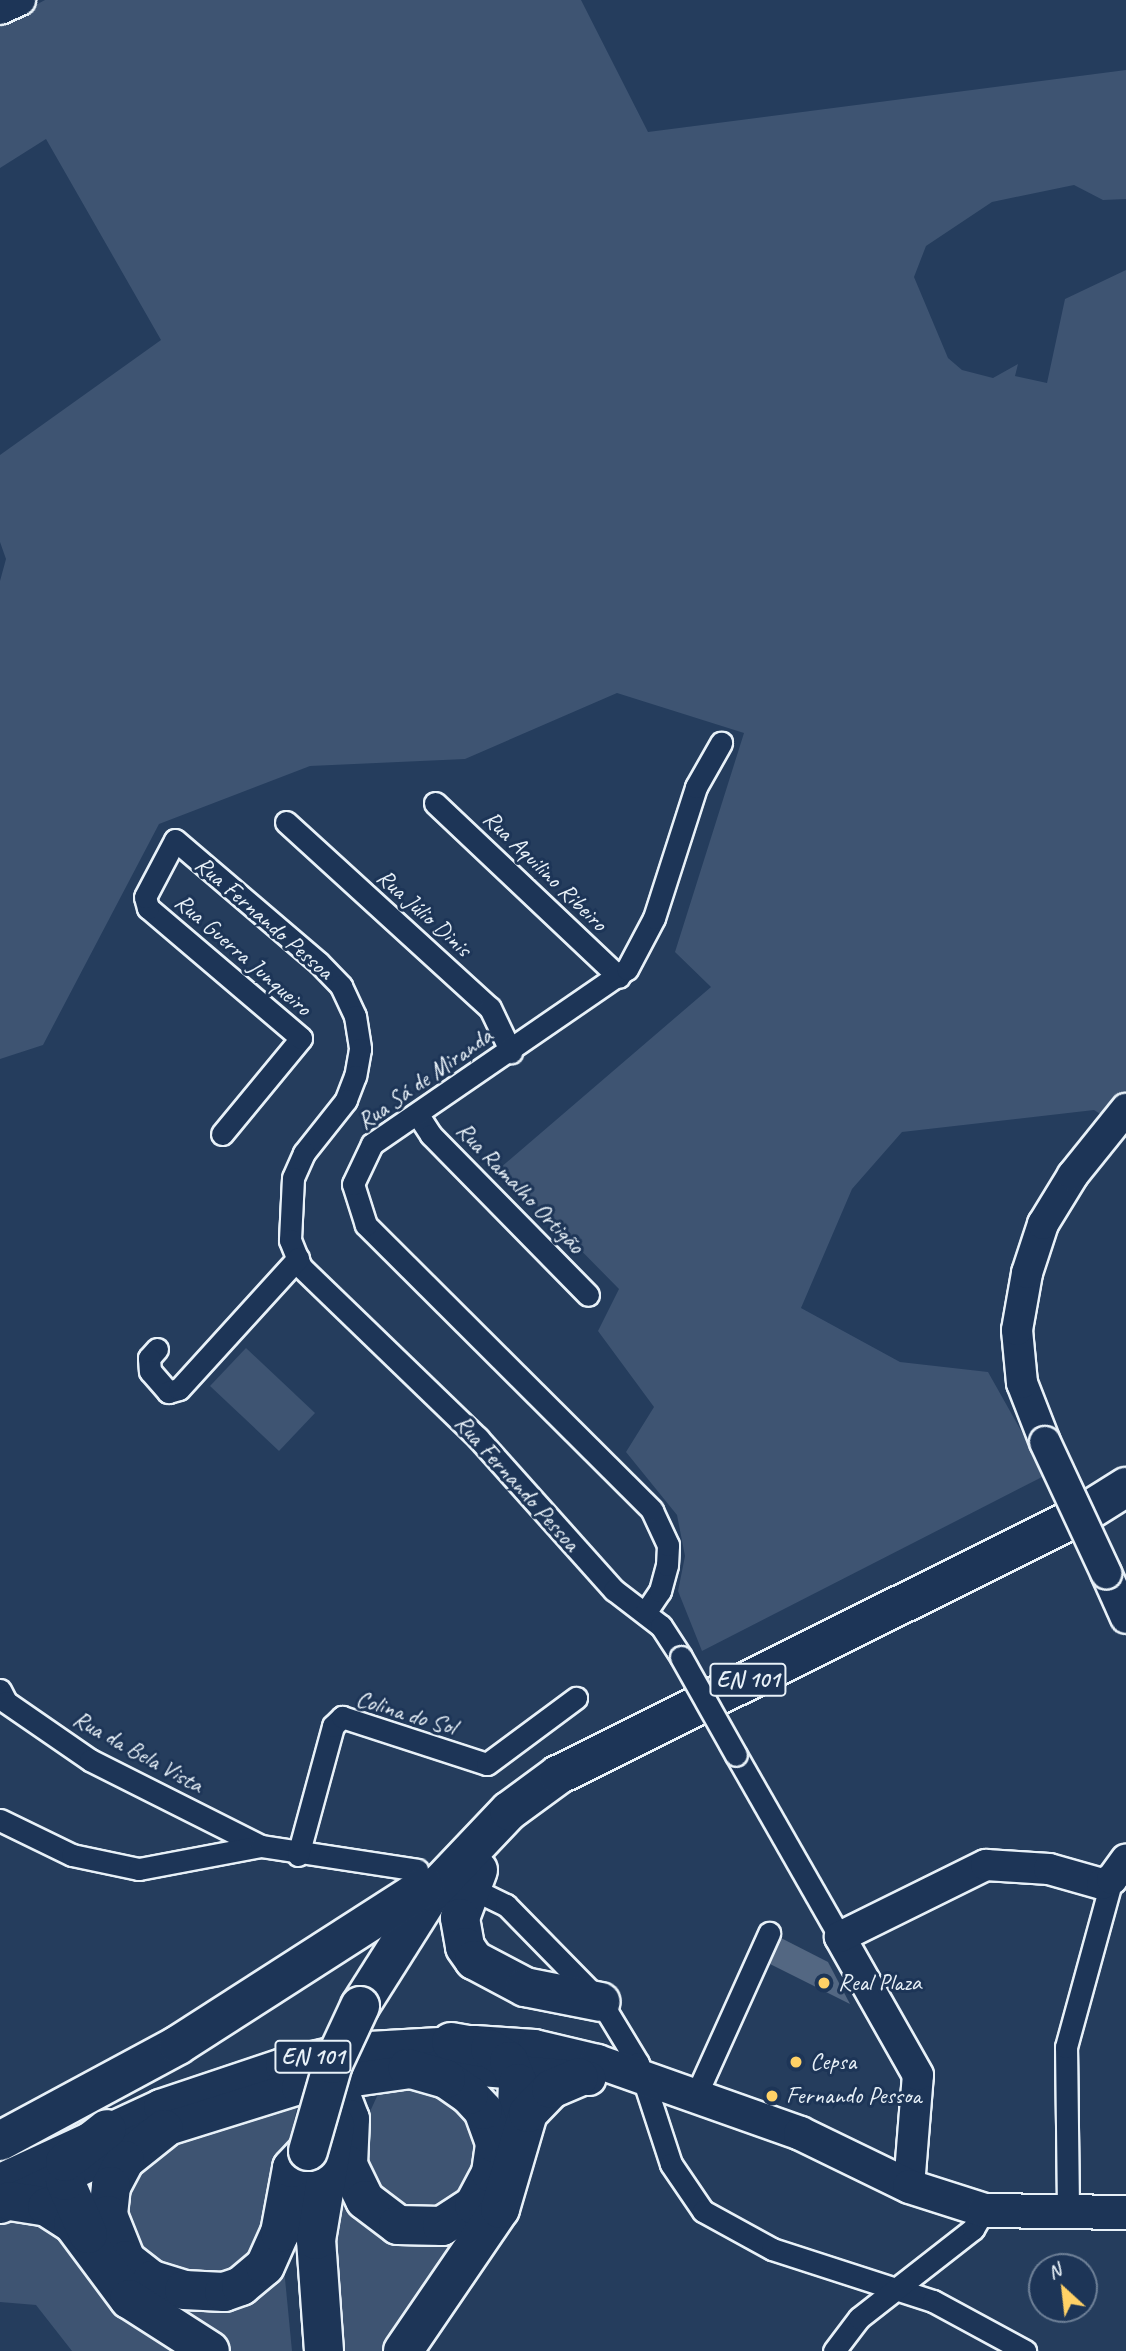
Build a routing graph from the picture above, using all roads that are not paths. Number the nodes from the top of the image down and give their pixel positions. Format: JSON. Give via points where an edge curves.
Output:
{"nodes":[{"id":1,"x":20,"y":0,"type":"edge"},
{"id":2,"x":0,"y":9,"type":"edge"},
{"id":3,"x":721,"y":743,"type":"dead end"},
{"id":4,"x":435,"y":803,"type":"dead end"},
{"id":5,"x":286,"y":822,"type":"dead end"},
{"id":6,"x":175,"y":841,"type":"joint"},
{"id":7,"x":619,"y":977,"type":"junction"},
{"id":8,"x":511,"y":1052,"type":"junction"},
{"id":9,"x":1126,"y":1109,"type":"edge"},
{"id":10,"x":418,"y":1115,"type":"junction"},
{"id":11,"x":222,"y":1134,"type":"dead end"},
{"id":12,"x":298,"y":1258,"type":"junction"},
{"id":13,"x":588,"y":1294,"type":"dead end"},
{"id":14,"x":156,"y":1349,"type":"dead end"},
{"id":15,"x":1126,"y":1487,"type":"edge"},
{"id":16,"x":1126,"y":1510,"type":"edge"},
{"id":17,"x":645,"y":1613,"type":"junction"},
{"id":18,"x":1126,"y":1618,"type":"edge"},
{"id":19,"x":0,"y":1690,"type":"edge"},
{"id":20,"x":576,"y":1698,"type":"dead end"},
{"id":21,"x":0,"y":1820,"type":"edge"},
{"id":22,"x":261,"y":1846,"type":"junction"},
{"id":23,"x":298,"y":1856,"type":"junction"},
{"id":24,"x":417,"y":1870,"type":"dead end"},
{"id":25,"x":1119,"y":1870,"type":"edge"},
{"id":26,"x":474,"y":1873,"type":"junction"},
{"id":27,"x":769,"y":1933,"type":"dead end"},
{"id":28,"x":840,"y":1937,"type":"junction"},
{"id":29,"x":373,"y":2001,"type":"junction"},
{"id":30,"x":601,"y":2002,"type":"junction"},
{"id":31,"x":451,"y":2042,"type":"junction"},
{"id":32,"x":408,"y":2068,"type":"junction"},
{"id":33,"x":514,"y":2068,"type":"junction"},
{"id":34,"x":579,"y":2077,"type":"junction"},
{"id":35,"x":643,"y":2081,"type":"junction"},
{"id":36,"x":696,"y":2095,"type":"junction"},
{"id":37,"x":343,"y":2101,"type":"junction"},
{"id":38,"x":107,"y":2129,"type":"junction"},
{"id":39,"x":164,"y":2129,"type":"junction"},
{"id":40,"x":0,"y":2141,"type":"edge"},
{"id":41,"x":318,"y":2150,"type":"junction"},
{"id":42,"x":515,"y":2154,"type":"junction"},
{"id":43,"x":64,"y":2175,"type":"junction"},
{"id":44,"x":909,"y":2186,"type":"junction"},
{"id":45,"x":3,"y":2195,"type":"edge"},
{"id":46,"x":1068,"y":2208,"type":"junction"},
{"id":47,"x":984,"y":2210,"type":"junction"},
{"id":48,"x":1126,"y":2212,"type":"edge"},
{"id":49,"x":102,"y":2260,"type":"junction"},
{"id":50,"x":893,"y":2288,"type":"junction"},
{"id":51,"x":210,"y":2351,"type":"edge"},
{"id":52,"x":304,"y":2351,"type":"edge"},
{"id":53,"x":324,"y":2351,"type":"edge"},
{"id":54,"x":403,"y":2351,"type":"edge"},
{"id":55,"x":834,"y":2351,"type":"edge"},
{"id":56,"x":1025,"y":2351,"type":"edge"}],
"edges":[{"from":1,"to":2,"type":"street"},
{"from":3,"to":7,"type":"street","name":"Rua Sá de Miranda","via":[[696,787],[641,951]]},
{"from":4,"to":7,"type":"street","name":"Rua Aquilino Ribeiro"},
{"from":5,"to":8,"type":"street","name":"Rua Júlio Dinis","via":[[490,1008]]},
{"from":6,"to":11,"type":"street","name":"Rua Guerra Junqueiro","via":[[145,897],[148,908],[300,1038]]},
{"from":6,"to":12,"type":"street","name":"Rua Fernando Pessoa","via":[[319,963],[341,986],[355,1016],[360,1049],[346,1100],[304,1153],[293,1178],[289,1209]]},
{"from":7,"to":8,"type":"street","name":"Rua Sá de Miranda"},
{"from":8,"to":10,"type":"street","name":"Rua Sá de Miranda"},
{"from":9,"to":18,"type":"street","bridge":true,"via":[[1073,1175],[1043,1224],[1027,1273],[1017,1330],[1022,1383]]},
{"from":10,"to":13,"type":"street","name":"Rua Ramalho Ortigão","via":[[431,1135]]},
{"from":10,"to":17,"type":"street","name":"Rua Sá de Miranda","via":[[372,1144],[359,1161],[353,1184],[356,1205],[366,1225],[652,1510],[668,1545],[667,1565],[660,1591]]},
{"from":12,"to":14,"type":"street","via":[[179,1389],[168,1392],[150,1371],[149,1358]]},
{"from":12,"to":17,"type":"street","name":"Rua Fernando Pessoa","via":[[322,1291],[442,1401],[614,1590]]},
{"from":15,"to":26,"type":"highway","number":"EN 101","via":[[1071,1520],[582,1760],[518,1803]]},
{"from":16,"to":26,"type":"highway","number":"EN 101","via":[[1089,1535],[593,1776],[524,1826]]},
{"from":17,"to":28,"type":"street","name":"Rua Fernando Pessoa","bridge":true,"via":[[681,1657]]},
{"from":19,"to":22,"type":"street","name":"Rua da Bela Vista","via":[[6,1702],[90,1760]]},
{"from":20,"to":23,"type":"street","name":"Colina do Sol","via":[[487,1764],[342,1717],[333,1726]]},
{"from":21,"to":22,"type":"street","via":[[72,1855],[139,1869]]},
{"from":22,"to":23,"type":"street"},
{"from":23,"to":24,"type":"street","via":[[343,1856]]},
{"from":25,"to":28,"type":"street","via":[[1102,1884],[1049,1869],[986,1865]]},
{"from":25,"to":46,"type":"street","via":[[1066,2047]]},
{"from":26,"to":29,"type":"highway","number":"EN 101","via":[[408,1922]]},
{"from":26,"to":30,"type":"street"},
{"from":26,"to":30,"type":"highway","via":[[460,1918],[465,1947],[474,1960],[524,1987]]},
{"from":26,"to":40,"type":"highway","via":[[401,1903],[194,2035]]},
{"from":27,"to":36,"type":"street"},
{"from":28,"to":44,"type":"street","name":"Rua Fernando Pessoa","via":[[918,2075]]},
{"from":29,"to":37,"type":"highway","number":"EN 101"},
{"from":29,"to":41,"type":"highway","number":"EN 101","bridge":true,"via":[[333,2064]]},
{"from":30,"to":35,"type":"street","via":[[625,2037]]},
{"from":31,"to":33,"type":"highway","via":[[501,2053]]},
{"from":31,"to":35,"type":"main road","number":"EN 101","via":[[545,2048]]},
{"from":31,"to":38,"type":"main road","number":"EN 101","via":[[320,2055],[188,2096]]},
{"from":32,"to":33,"type":"main road","number":"EN 101"},
{"from":32,"to":37,"type":"highway","via":[[439,2076],[469,2095],[487,2117],[495,2143],[491,2173],[474,2205],[442,2226],[398,2225],[365,2200],[348,2165],[350,2119]]},
{"from":32,"to":39,"type":"main road","number":"EN 101","via":[[298,2087]]},
{"from":33,"to":34,"type":"main road","number":"EN 101"},
{"from":33,"to":42,"type":"highway"},
{"from":34,"to":35,"type":"main road","number":"EN 101"},
{"from":34,"to":42,"type":"highway","via":[[551,2089],[528,2113]]},
{"from":35,"to":36,"type":"main road","number":"EN 101"},
{"from":35,"to":50,"type":"street","via":[[671,2164],[704,2211],[772,2249]]},
{"from":36,"to":44,"type":"main road","number":"EN 101","via":[[800,2133]]},
{"from":37,"to":41,"type":"highway","number":"EN 101"},
{"from":38,"to":43,"type":"highway","via":[[70,2156]]},
{"from":38,"to":45,"type":"main road","number":"EN 101"},
{"from":39,"to":41,"type":"highway","via":[[125,2160],[111,2186],[108,2216],[126,2260],[152,2280],[184,2290],[224,2292],[241,2286],[265,2266],[280,2233],[292,2168]]},
{"from":39,"to":43,"type":"main road","number":"EN 101"},
{"from":41,"to":52,"type":"highway","number":"EN 101","via":[[297,2276]]},
{"from":41,"to":53,"type":"highway","number":"EN 101","via":[[316,2240]]},
{"from":42,"to":54,"type":"highway","via":[[500,2209]]},
{"from":43,"to":45,"type":"main road","number":"EN 101"},
{"from":43,"to":49,"type":"highway"},
{"from":44,"to":47,"type":"main road","number":"EN 101"},
{"from":45,"to":49,"type":"highway","via":[[63,2216]]},
{"from":46,"to":47,"type":"main road","number":"EN 101"},
{"from":46,"to":48,"type":"main road","number":"EN 101"},
{"from":47,"to":50,"type":"street","via":[[973,2229]]},
{"from":49,"to":51,"type":"highway","via":[[137,2305]]},
{"from":50,"to":55,"type":"street","via":[[859,2318]]},
{"from":50,"to":56,"type":"street","via":[[944,2306]]}]}
